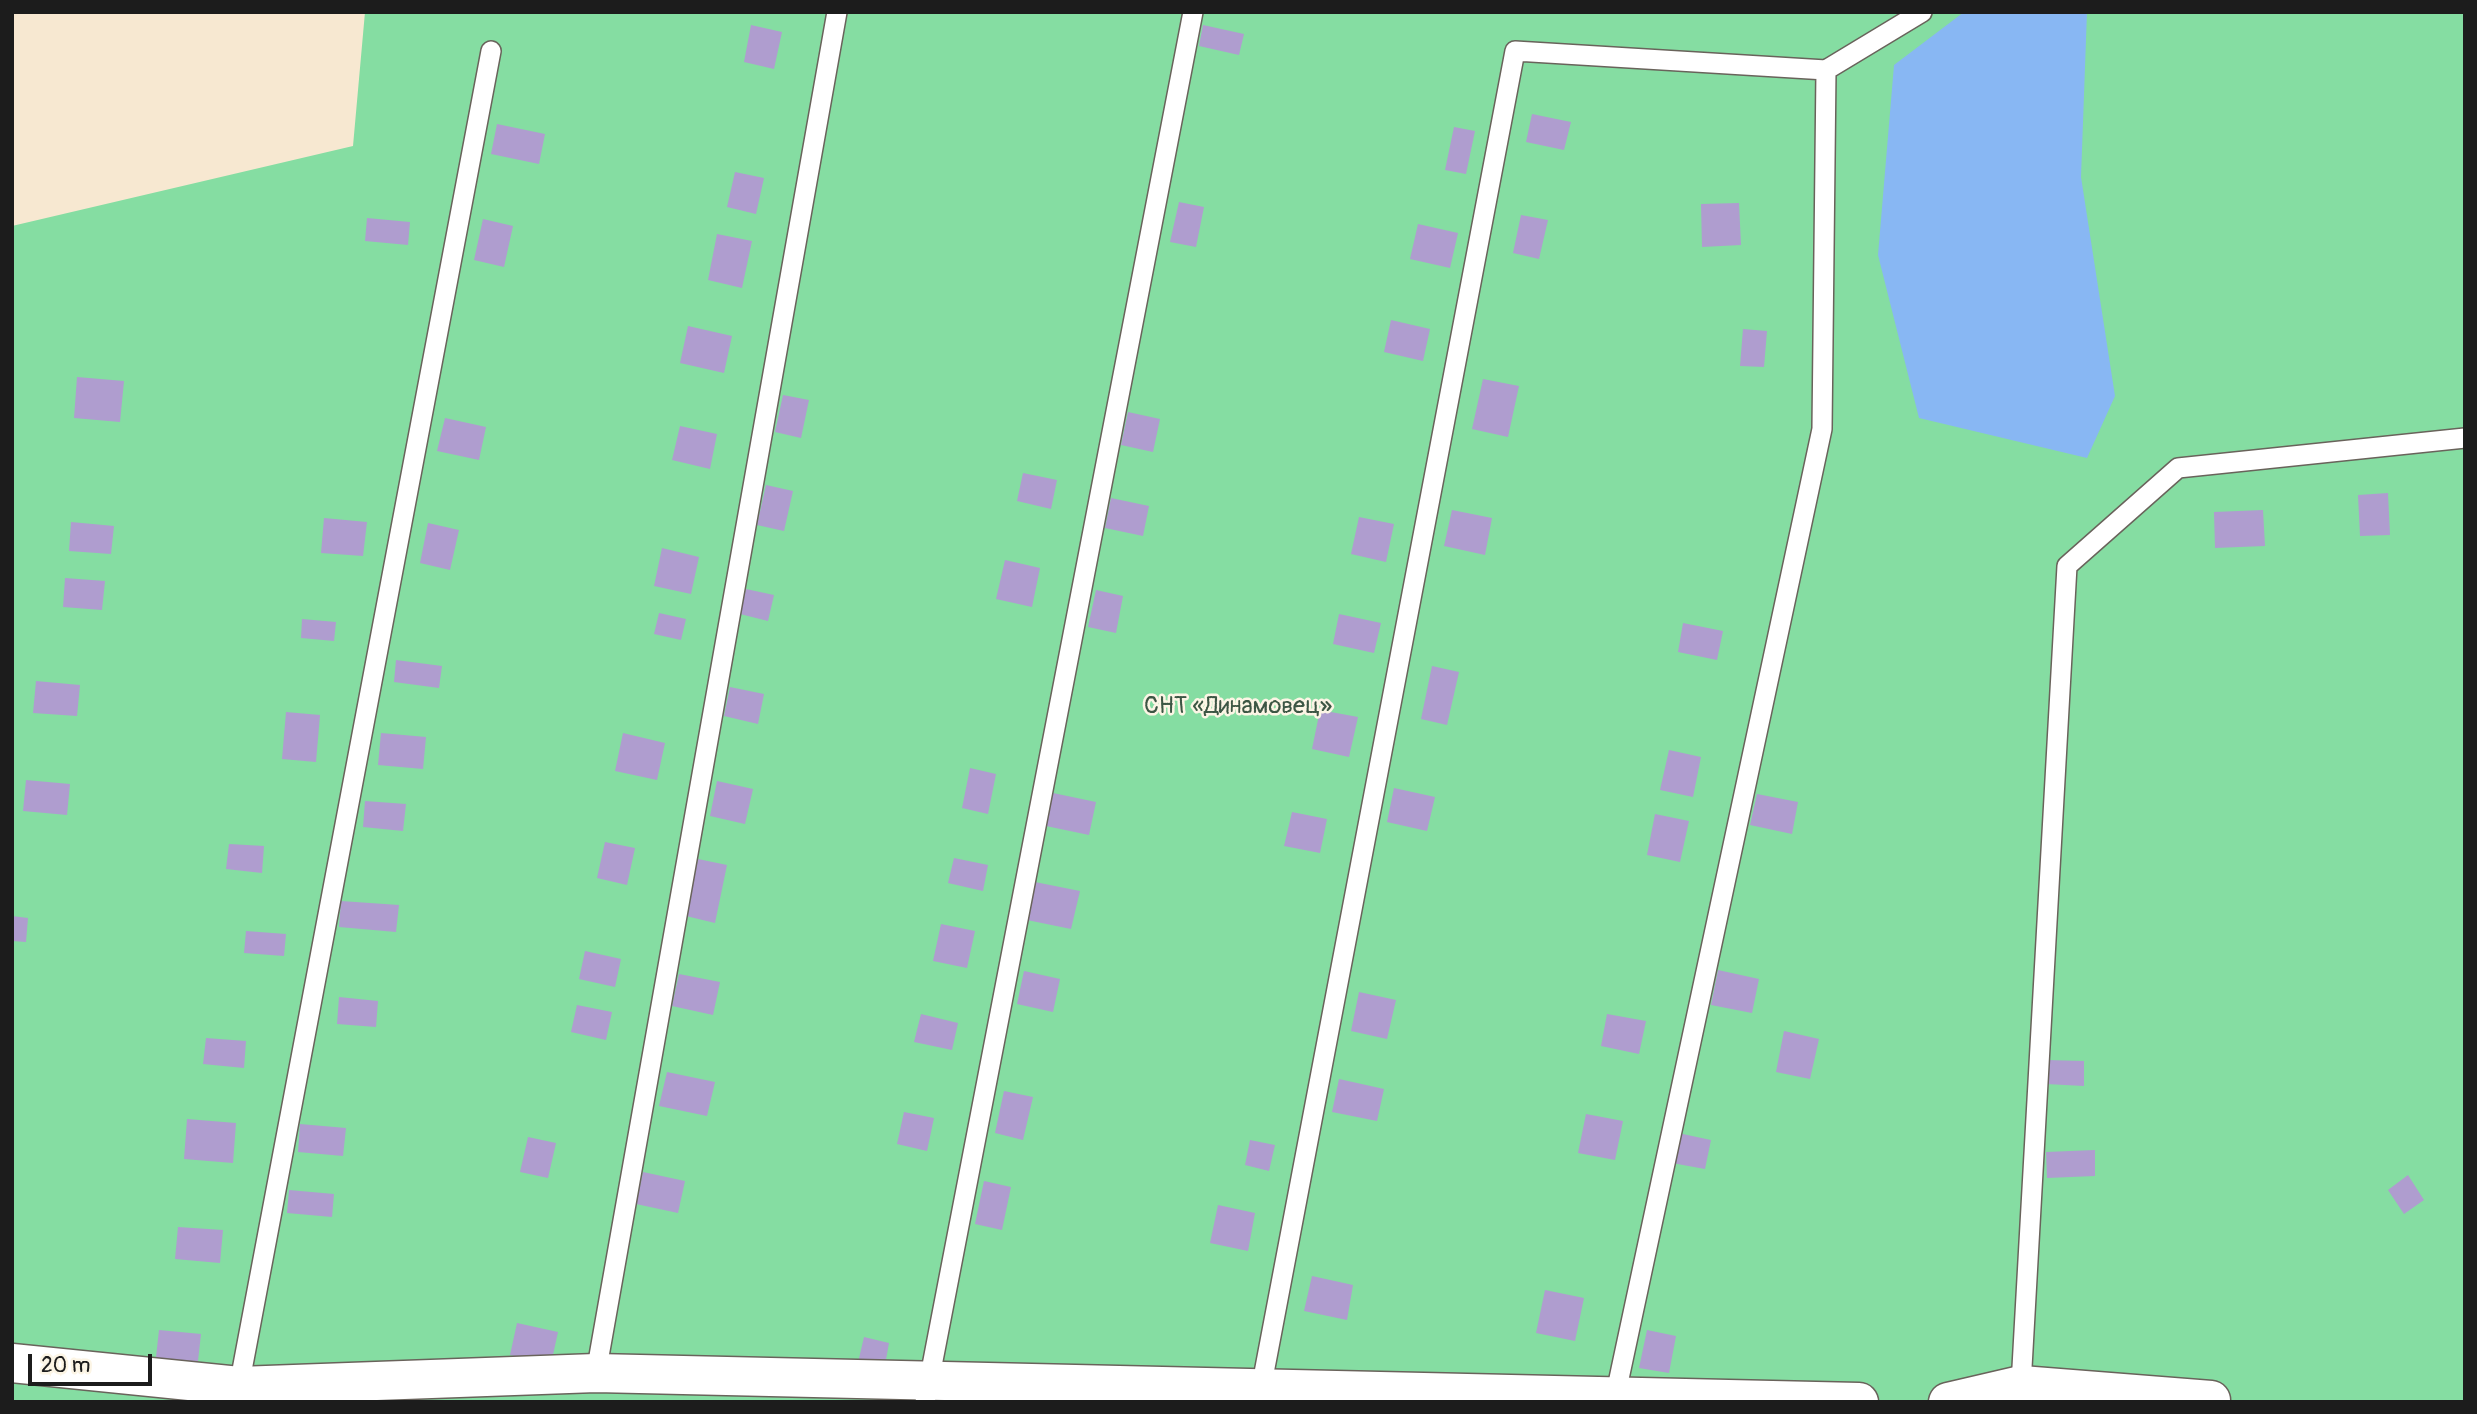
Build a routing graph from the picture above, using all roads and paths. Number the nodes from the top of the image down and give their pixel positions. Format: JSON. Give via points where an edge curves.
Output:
{"nodes":[{"id":1,"x":837,"y":12,"type":"edge"},
{"id":2,"x":1193,"y":12,"type":"edge"},
{"id":3,"x":1922,"y":12,"type":"edge"},
{"id":4,"x":491,"y":51,"type":"dead end"},
{"id":5,"x":1826,"y":70,"type":"junction"},
{"id":6,"x":2465,"y":438,"type":"edge"},
{"id":7,"x":12,"y":1363,"type":"edge"},
{"id":8,"x":596,"y":1373,"type":"junction"},
{"id":9,"x":2021,"y":1385,"type":"junction"},
{"id":10,"x":239,"y":1386,"type":"junction"},
{"id":11,"x":928,"y":1391,"type":"edge"},
{"id":12,"x":1260,"y":1395,"type":"edge"},
{"id":13,"x":1615,"y":1399,"type":"edge"},
{"id":14,"x":2211,"y":1401,"type":"edge"},
{"id":15,"x":1859,"y":1402,"type":"edge"},
{"id":16,"x":1948,"y":1402,"type":"edge"}],
"edges":[{"from":1,"to":8,"type":"lane"},
{"from":2,"to":11,"type":"lane"},
{"from":3,"to":5,"type":"lane"},
{"from":4,"to":10,"type":"lane"},
{"from":5,"to":12,"type":"lane","via":[[1515,51]]},
{"from":5,"to":13,"type":"lane","via":[[1822,429]]},
{"from":6,"to":9,"type":"lane","via":[[2178,468],[2067,566]]},
{"from":7,"to":10,"type":"street"},
{"from":8,"to":10,"type":"street"},
{"from":8,"to":11,"type":"street"},
{"from":9,"to":14,"type":"street"},
{"from":9,"to":16,"type":"street"},
{"from":11,"to":12,"type":"street"},
{"from":12,"to":13,"type":"street"},
{"from":13,"to":15,"type":"street"}]}
